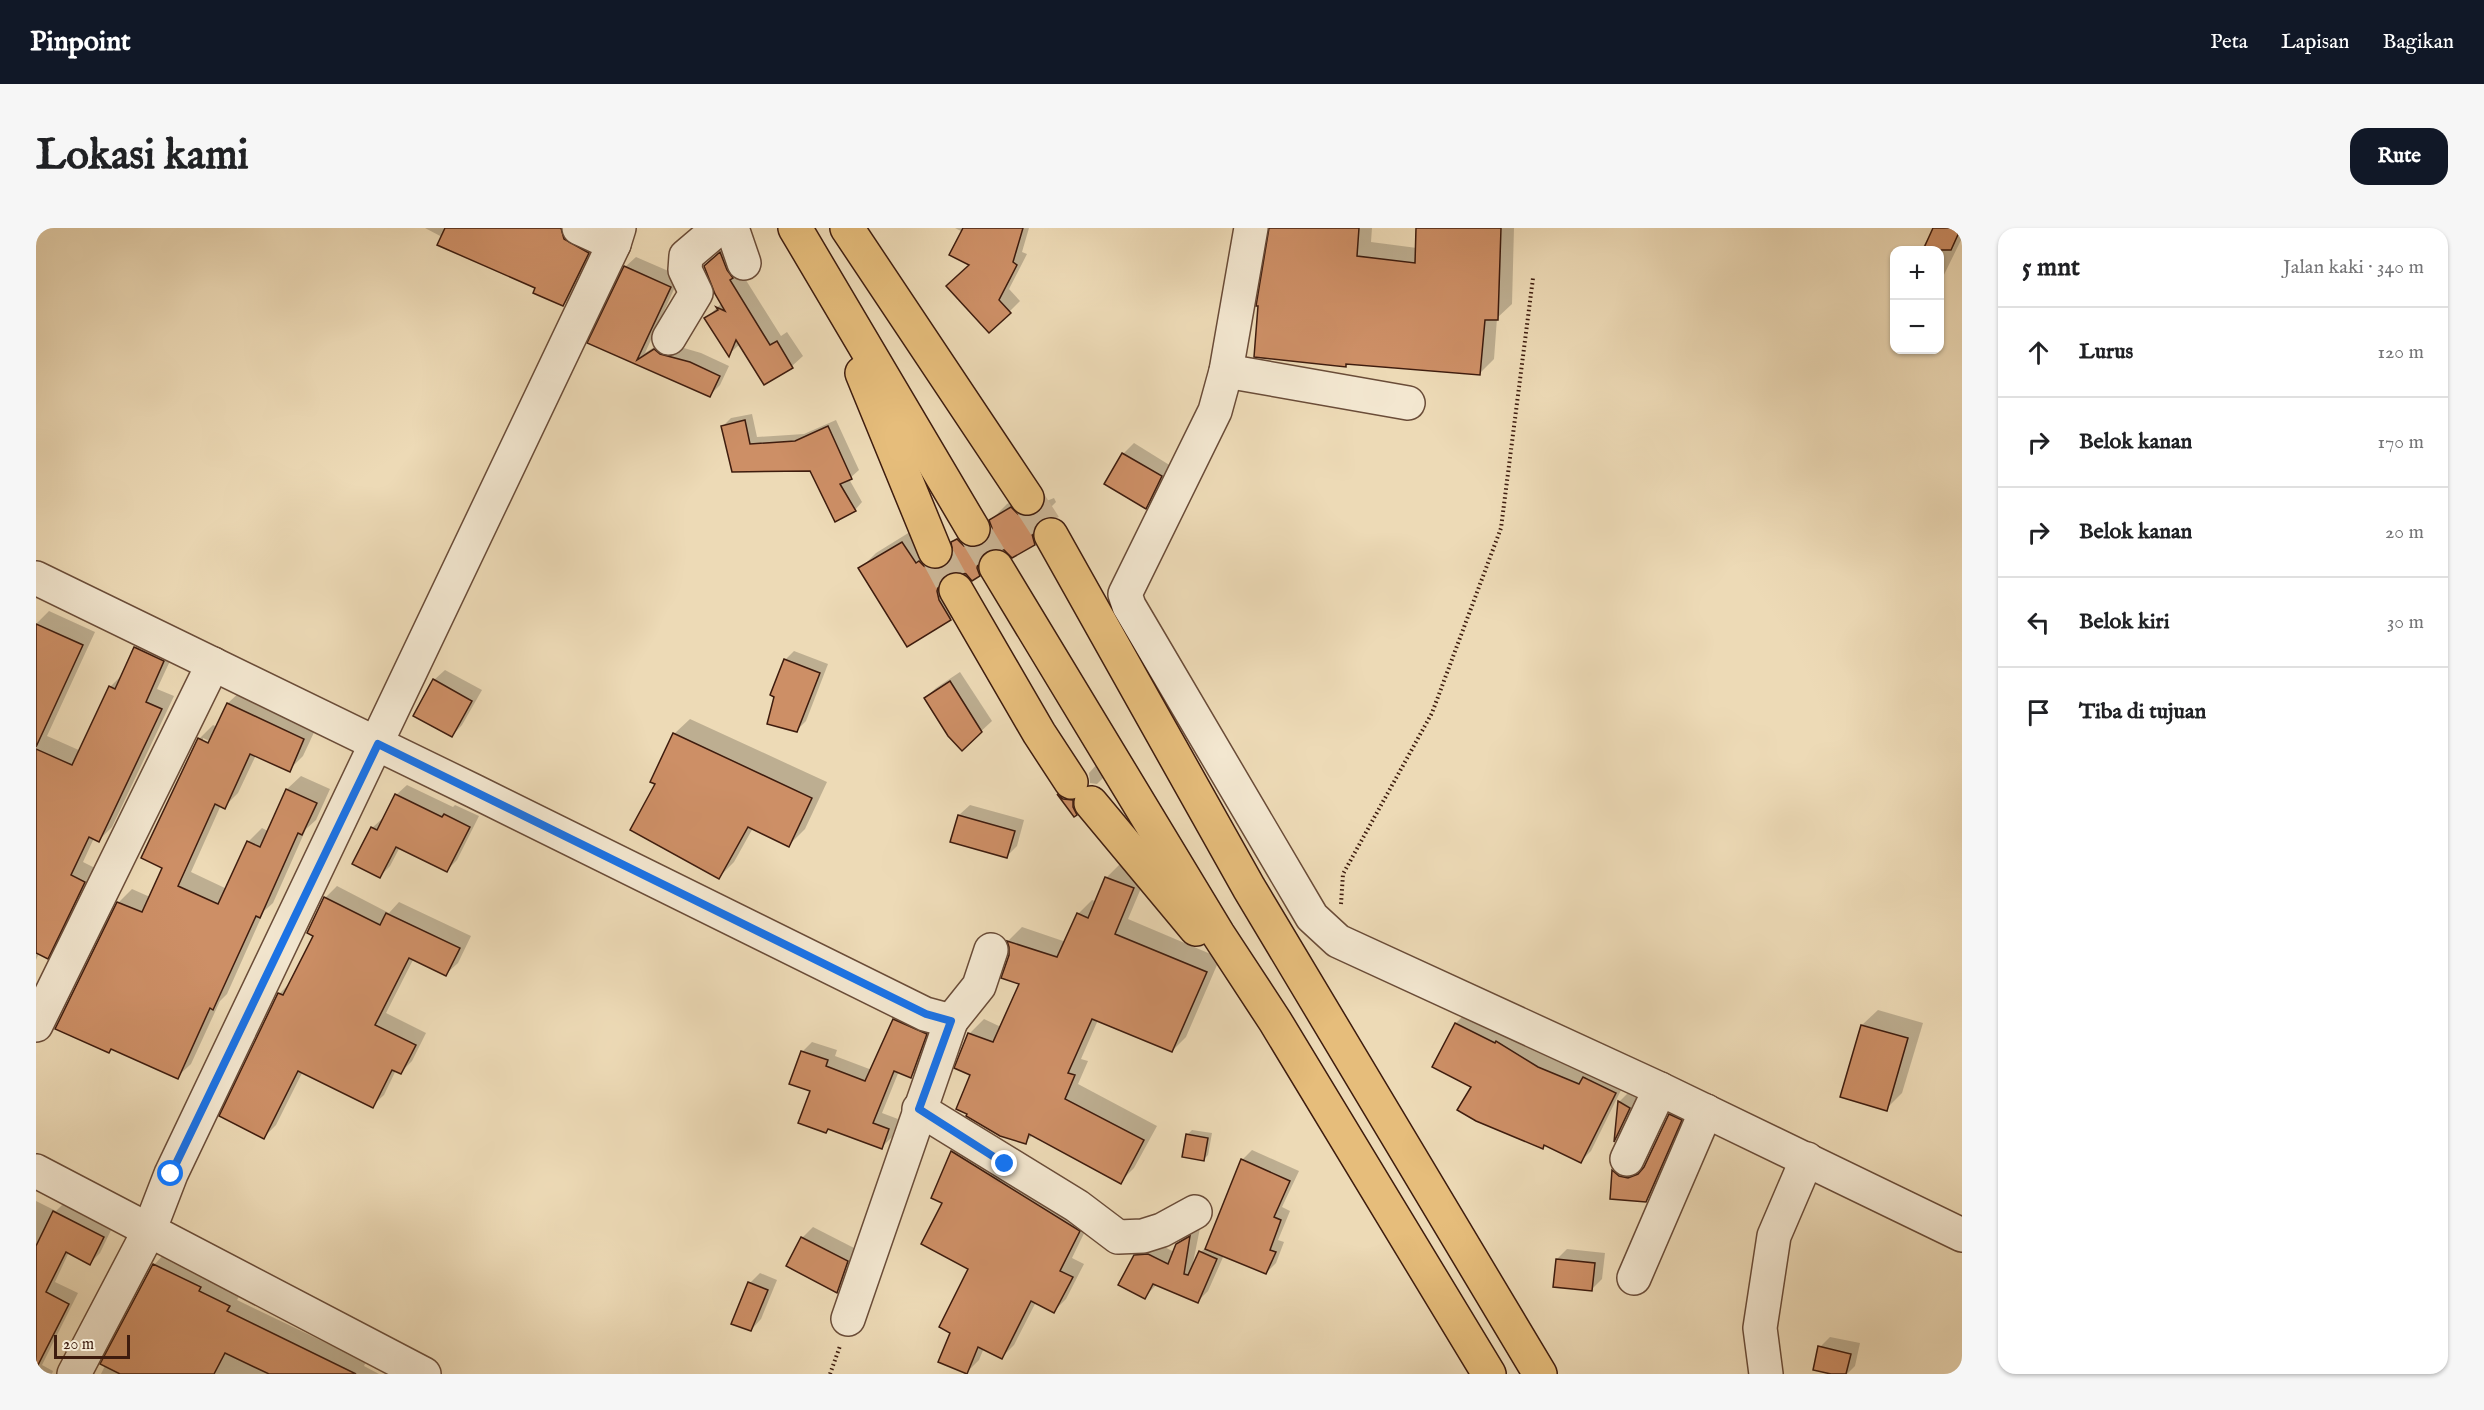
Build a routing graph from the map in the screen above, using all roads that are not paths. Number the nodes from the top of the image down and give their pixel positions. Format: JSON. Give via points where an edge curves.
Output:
{"nodes":[{"id":1,"x":579,"y":228,"type":"edge"},
{"id":2,"x":719,"y":228,"type":"edge"},
{"id":3,"x":732,"y":228,"type":"edge"},
{"id":4,"x":795,"y":228,"type":"edge"},
{"id":5,"x":847,"y":228,"type":"edge"},
{"id":6,"x":1251,"y":228,"type":"edge"},
{"id":7,"x":617,"y":236,"type":"edge"},
{"id":8,"x":815,"y":259,"type":"junction"},
{"id":9,"x":744,"y":263,"type":"dead end"},
{"id":10,"x":669,"y":338,"type":"dead end"},
{"id":11,"x":1226,"y":371,"type":"junction"},
{"id":12,"x":1408,"y":403,"type":"dead end"},
{"id":13,"x":1027,"y":498,"type":"tunnel mouth"},
{"id":14,"x":973,"y":529,"type":"tunnel mouth"},
{"id":15,"x":1051,"y":535,"type":"tunnel mouth"},
{"id":16,"x":935,"y":552,"type":"tunnel mouth"},
{"id":17,"x":996,"y":567,"type":"tunnel mouth"},
{"id":18,"x":40,"y":590,"type":"edge"},
{"id":19,"x":956,"y":591,"type":"tunnel mouth"},
{"id":20,"x":213,"y":664,"type":"junction"},
{"id":21,"x":378,"y":744,"type":"junction"},
{"id":22,"x":991,"y":950,"type":"dead end"},
{"id":23,"x":951,"y":1021,"type":"junction"},
{"id":24,"x":1275,"y":1021,"type":"junction"},
{"id":25,"x":36,"y":1025,"type":"edge"},
{"id":26,"x":1660,"y":1089,"type":"junction"},
{"id":27,"x":919,"y":1109,"type":"junction"},
{"id":28,"x":1706,"y":1111,"type":"junction"},
{"id":29,"x":1626,"y":1159,"type":"dead end"},
{"id":30,"x":1807,"y":1159,"type":"junction"},
{"id":31,"x":36,"y":1171,"type":"edge"},
{"id":32,"x":1195,"y":1212,"type":"dead end"},
{"id":33,"x":148,"y":1231,"type":"junction"},
{"id":34,"x":1962,"y":1235,"type":"edge"},
{"id":35,"x":1634,"y":1278,"type":"dead end"},
{"id":36,"x":848,"y":1319,"type":"dead end"},
{"id":37,"x":384,"y":1364,"type":"edge"},
{"id":38,"x":74,"y":1374,"type":"edge"},
{"id":39,"x":424,"y":1374,"type":"edge"},
{"id":40,"x":1489,"y":1374,"type":"edge"},
{"id":41,"x":1540,"y":1374,"type":"edge"},
{"id":42,"x":1766,"y":1374,"type":"edge"}],
"edges":[{"from":1,"to":7,"type":"street"},
{"from":2,"to":10,"type":"street","via":[[686,256],[685,270],[696,292]]},
{"from":3,"to":9,"type":"street"},
{"from":4,"to":8,"type":"highway"},
{"from":5,"to":13,"type":"highway"},
{"from":6,"to":11,"type":"street"},
{"from":7,"to":21,"type":"street"},
{"from":8,"to":14,"type":"highway"},
{"from":8,"to":16,"type":"highway"},
{"from":11,"to":12,"type":"street"},
{"from":11,"to":26,"type":"street","via":[[1215,411],[1125,594],[1312,917],[1338,941]]},
{"from":15,"to":41,"type":"highway","via":[[1249,888]]},
{"from":17,"to":24,"type":"highway","via":[[1218,934]]},
{"from":18,"to":20,"type":"street"},
{"from":19,"to":24,"type":"highway","via":[[1039,733],[1081,792]]},
{"from":20,"to":21,"type":"street"},
{"from":20,"to":25,"type":"street"},
{"from":21,"to":23,"type":"street","via":[[926,1014]]},
{"from":21,"to":33,"type":"street","via":[[171,1174]]},
{"from":22,"to":23,"type":"street","via":[[979,986]]},
{"from":23,"to":27,"type":"street"},
{"from":24,"to":40,"type":"highway"},
{"from":26,"to":28,"type":"street"},
{"from":26,"to":29,"type":"street"},
{"from":27,"to":32,"type":"street","via":[[1077,1206],[1118,1237],[1162,1230]]},
{"from":27,"to":36,"type":"street"},
{"from":28,"to":30,"type":"street"},
{"from":28,"to":35,"type":"street"},
{"from":30,"to":34,"type":"street"},
{"from":30,"to":42,"type":"street","via":[[1774,1236],[1760,1328]]},
{"from":31,"to":33,"type":"street"},
{"from":33,"to":37,"type":"street"},
{"from":33,"to":38,"type":"street"},
{"from":37,"to":39,"type":"street"}]}
